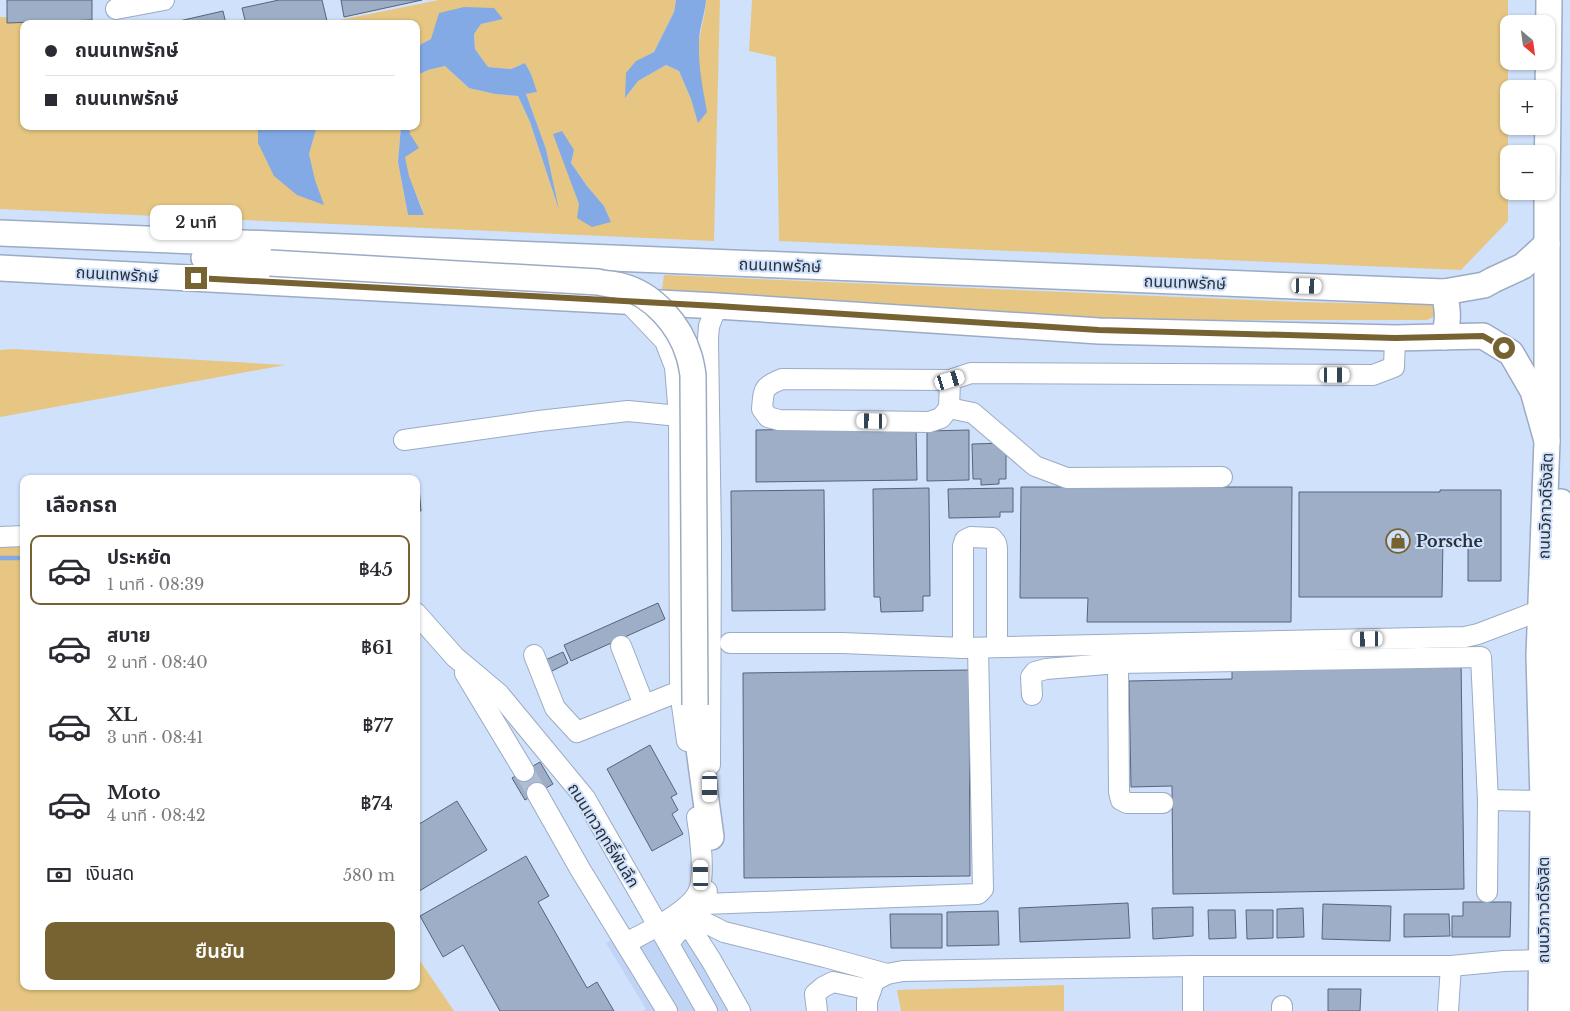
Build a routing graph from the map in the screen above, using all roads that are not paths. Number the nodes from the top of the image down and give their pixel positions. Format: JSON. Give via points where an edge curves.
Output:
{"nodes":[{"id":1,"x":164,"y":0,"type":"edge"},
{"id":2,"x":1549,"y":0,"type":"edge"},
{"id":3,"x":116,"y":11,"type":"edge"},
{"id":4,"x":1547,"y":145,"type":"edge"},
{"id":5,"x":1546,"y":200,"type":"edge"},
{"id":6,"x":1546,"y":200,"type":"edge"},
{"id":7,"x":0,"y":233,"type":"edge"},
{"id":8,"x":124,"y":238,"type":"junction"},
{"id":9,"x":1547,"y":244,"type":"junction"},
{"id":10,"x":0,"y":268,"type":"edge"},
{"id":11,"x":1444,"y":292,"type":"junction"},
{"id":12,"x":628,"y":302,"type":"junction"},
{"id":13,"x":717,"y":306,"type":"junction"},
{"id":14,"x":1444,"y":337,"type":"junction"},
{"id":15,"x":1395,"y":338,"type":"junction"},
{"id":16,"x":708,"y":360,"type":"junction"},
{"id":17,"x":675,"y":367,"type":"junction"},
{"id":18,"x":950,"y":380,"type":"junction"},
{"id":19,"x":949,"y":408,"type":"junction"},
{"id":20,"x":679,"y":416,"type":"junction"},
{"id":21,"x":404,"y":440,"type":"dead end"},
{"id":22,"x":1548,"y":441,"type":"junction"},
{"id":23,"x":1222,"y":477,"type":"dead end"},
{"id":24,"x":20,"y":536,"type":"edge"},
{"id":25,"x":0,"y":537,"type":"edge"},
{"id":26,"x":1541,"y":610,"type":"junction"},
{"id":27,"x":420,"y":618,"type":"edge"},
{"id":28,"x":730,"y":642,"type":"dead end"},
{"id":29,"x":621,"y":646,"type":"dead end"},
{"id":30,"x":979,"y":648,"type":"junction"},
{"id":31,"x":534,"y":655,"type":"dead end"},
{"id":32,"x":455,"y":657,"type":"junction"},
{"id":33,"x":1118,"y":663,"type":"junction"},
{"id":34,"x":1032,"y":695,"type":"dead end"},
{"id":35,"x":687,"y":698,"type":"junction"},
{"id":36,"x":644,"y":705,"type":"junction"},
{"id":37,"x":524,"y":771,"type":"tunnel mouth"},
{"id":38,"x":537,"y":793,"type":"tunnel mouth"},
{"id":39,"x":1488,"y":800,"type":"junction"},
{"id":40,"x":1543,"y":801,"type":"junction"},
{"id":41,"x":1163,"y":804,"type":"dead end"},
{"id":42,"x":711,"y":836,"type":"junction"},
{"id":43,"x":1487,"y":892,"type":"dead end"},
{"id":44,"x":696,"y":916,"type":"junction"},
{"id":45,"x":658,"y":925,"type":"junction"},
{"id":46,"x":626,"y":944,"type":"junction"},
{"id":47,"x":669,"y":944,"type":"junction"},
{"id":48,"x":1542,"y":960,"type":"junction"},
{"id":49,"x":1193,"y":966,"type":"junction"},
{"id":50,"x":1451,"y":966,"type":"junction"},
{"id":51,"x":887,"y":974,"type":"junction"},
{"id":52,"x":871,"y":990,"type":"junction"},
{"id":53,"x":667,"y":1011,"type":"edge"},
{"id":54,"x":708,"y":1011,"type":"edge"},
{"id":55,"x":740,"y":1011,"type":"edge"},
{"id":56,"x":817,"y":1011,"type":"edge"},
{"id":57,"x":867,"y":1011,"type":"edge"},
{"id":58,"x":1193,"y":1011,"type":"edge"},
{"id":59,"x":1448,"y":1011,"type":"edge"},
{"id":60,"x":1541,"y":1011,"type":"edge"},
{"id":61,"x":1563,"y":1011,"type":"edge"}],
"edges":[{"from":1,"to":3,"type":"street"},
{"from":2,"to":4,"type":"main road","name":"ถนนวิภาวดีรังสิต"},
{"from":5,"to":9,"type":"main road","name":"ถนนวิภาวดีรังสิต"},
{"from":6,"to":61,"type":"main road","via":[[1556,252],[1559,296]]},
{"from":7,"to":8,"type":"main road","name":"ถนนเทพรักษ์"},
{"from":8,"to":11,"type":"main road","name":"ถนนเทพรักษ์"},
{"from":8,"to":35,"type":"main road","bridge":true,"via":[[196,258],[598,282],[622,286],[644,296],[664,312],[678,330],[689,355],[693,375]]},
{"from":9,"to":11,"type":"main road","name":"ถนนเทพรักษ์","via":[[1522,266],[1488,282]]},
{"from":9,"to":22,"type":"main road","name":"ถนนวิภาวดีรังสิต"},
{"from":10,"to":12,"type":"main road","name":"ถนนเทพรักษ์"},
{"from":11,"to":14,"type":"main road","via":[[1449,314]]},
{"from":12,"to":13,"type":"main road","name":"ถนนเทพรักษ์"},
{"from":12,"to":17,"type":"street","via":[[665,341]]},
{"from":13,"to":15,"type":"main road","name":"ถนนเทพรักษ์","via":[[1099,330]]},
{"from":13,"to":16,"type":"street","via":[[709,326]]},
{"from":14,"to":15,"type":"main road","name":"ถนนเทพรักษ์"},
{"from":14,"to":22,"type":"main road","name":"ถนนเทพรักษ์","via":[[1483,336],[1511,353],[1534,391]]},
{"from":15,"to":18,"type":"street","via":[[1394,367],[1373,375],[972,374]]},
{"from":16,"to":17,"type":"street","via":[[697,348],[690,349],[679,358]]},
{"from":16,"to":42,"type":"street"},
{"from":17,"to":20,"type":"street"},
{"from":18,"to":19,"type":"street"},
{"from":18,"to":19,"type":"street","via":[[782,379],[764,390],[762,409],[768,417],[779,420],[929,422],[940,418]]},
{"from":19,"to":23,"type":"street","via":[[972,413],[1035,466],[1067,478]]},
{"from":20,"to":21,"type":"street","via":[[628,411]]},
{"from":20,"to":35,"type":"street"},
{"from":22,"to":26,"type":"main road","name":"ถนนวิภาวดีรังสิต"},
{"from":24,"to":25,"type":"street"},
{"from":26,"to":30,"type":"street","via":[[1465,637]]},
{"from":26,"to":40,"type":"main road","name":"ถนนวิภาวดีรังสิต"},
{"from":27,"to":32,"type":"street","name":"ถนนเทวฤทธิ์พันลึก"},
{"from":28,"to":30,"type":"street"},
{"from":29,"to":36,"type":"street"},
{"from":30,"to":44,"type":"street","via":[[983,888],[978,894]]},
{"from":31,"to":36,"type":"street","via":[[555,708],[577,732]]},
{"from":32,"to":37,"type":"street","name":"ถนนเทวฤทธิ์พันลึก"},
{"from":32,"to":45,"type":"street","name":"ถนนเทวฤทธิ์พันลึก","via":[[499,694],[585,798]]},
{"from":33,"to":34,"type":"street","via":[[1034,672]]},
{"from":33,"to":39,"type":"street","via":[[1481,657]]},
{"from":33,"to":41,"type":"street","via":[[1120,800],[1127,804]]},
{"from":35,"to":36,"type":"street"},
{"from":35,"to":42,"type":"main road","via":[[696,727]]},
{"from":35,"to":45,"type":"street","via":[[701,875],[699,890],[690,904]]},
{"from":38,"to":46,"type":"street"},
{"from":39,"to":40,"type":"street"},
{"from":39,"to":43,"type":"street"},
{"from":40,"to":48,"type":"main road","name":"ถนนวิภาวดีรังสิต"},
{"from":42,"to":44,"type":"street","via":[[708,888]]},
{"from":44,"to":47,"type":"street"},
{"from":44,"to":51,"type":"street","via":[[724,932]]},
{"from":44,"to":55,"type":"street","via":[[711,960]]},
{"from":45,"to":46,"type":"street"},
{"from":45,"to":47,"type":"street","name":"ถนนเทวฤทธิ์พันลึก"},
{"from":46,"to":53,"type":"street"},
{"from":47,"to":54,"type":"street","name":"ถนนเทวฤทธิ์พันลึก"},
{"from":48,"to":50,"type":"street"},
{"from":48,"to":60,"type":"main road","name":"ถนนวิภาวดีรังสิต"},
{"from":49,"to":50,"type":"street"},
{"from":49,"to":51,"type":"street"},
{"from":49,"to":58,"type":"street"},
{"from":50,"to":59,"type":"street"},
{"from":51,"to":52,"type":"street","via":[[874,981]]},
{"from":52,"to":56,"type":"street","via":[[834,982],[823,986],[815,994]]},
{"from":52,"to":57,"type":"street"}]}
